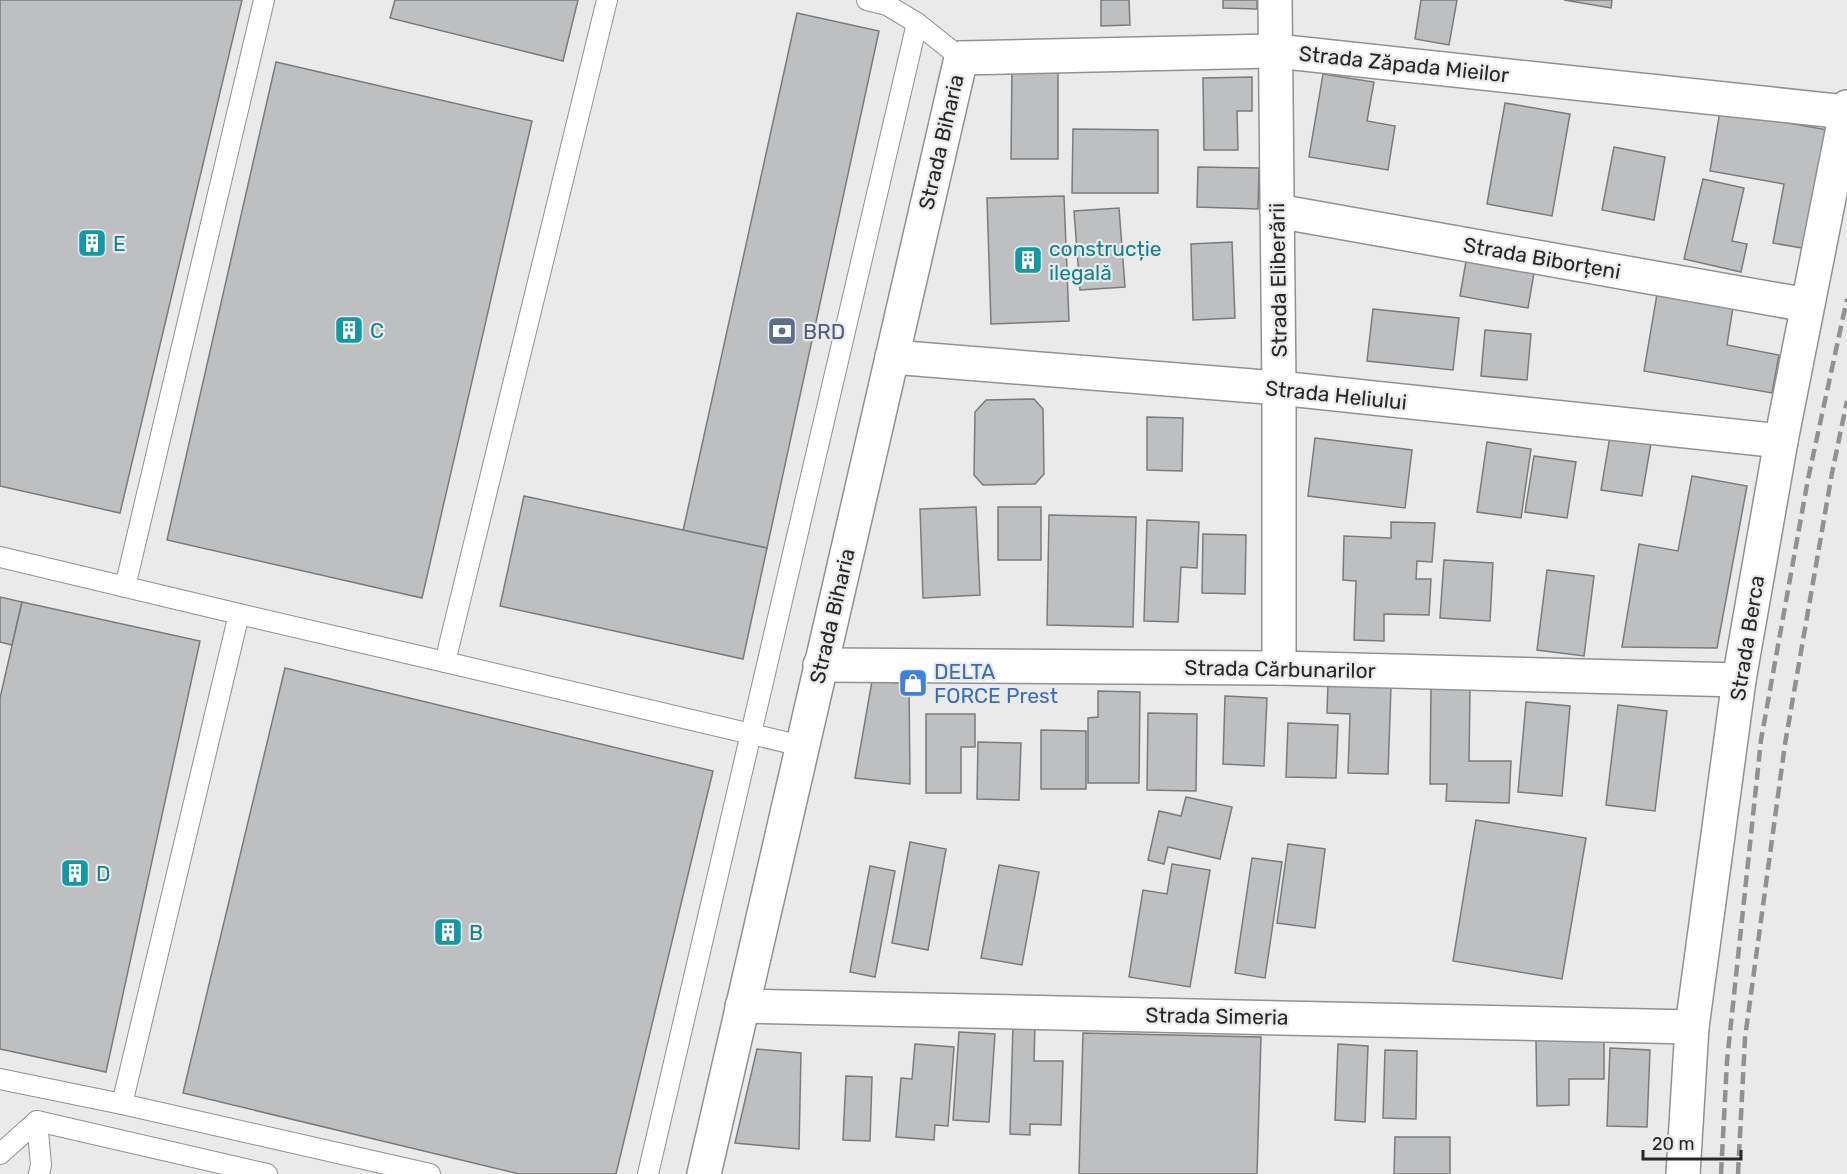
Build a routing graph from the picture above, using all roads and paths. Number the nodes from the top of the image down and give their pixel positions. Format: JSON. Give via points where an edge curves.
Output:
{"nodes":[{"id":1,"x":264,"y":0,"type":"edge"},
{"id":2,"x":607,"y":0,"type":"edge"},
{"id":3,"x":867,"y":0,"type":"edge"},
{"id":4,"x":1275,"y":0,"type":"edge"},
{"id":5,"x":917,"y":23,"type":"junction"},
{"id":6,"x":1276,"y":51,"type":"junction"},
{"id":7,"x":961,"y":58,"type":"junction"},
{"id":8,"x":1846,"y":109,"type":"edge"},
{"id":9,"x":1277,"y":211,"type":"junction"},
{"id":10,"x":1807,"y":305,"type":"junction"},
{"id":11,"x":892,"y":357,"type":"junction"},
{"id":12,"x":1279,"y":388,"type":"junction"},
{"id":13,"x":1780,"y":441,"type":"junction"},
{"id":14,"x":0,"y":557,"type":"edge"},
{"id":15,"x":125,"y":587,"type":"junction"},
{"id":16,"x":239,"y":614,"type":"junction"},
{"id":17,"x":445,"y":662,"type":"junction"},
{"id":18,"x":820,"y":665,"type":"junction"},
{"id":19,"x":1279,"y":668,"type":"junction"},
{"id":20,"x":1739,"y":680,"type":"junction"},
{"id":21,"x":751,"y":733,"type":"junction"},
{"id":22,"x":802,"y":746,"type":"junction"},
{"id":23,"x":742,"y":1006,"type":"junction"},
{"id":24,"x":1692,"y":1027,"type":"junction"},
{"id":25,"x":0,"y":1079,"type":"edge"},
{"id":26,"x":122,"y":1104,"type":"junction"},
{"id":27,"x":38,"y":1121,"type":"junction"},
{"id":28,"x":0,"y":1154,"type":"edge"},
{"id":29,"x":39,"y":1174,"type":"edge"},
{"id":30,"x":267,"y":1174,"type":"edge"},
{"id":31,"x":430,"y":1174,"type":"edge"},
{"id":32,"x":648,"y":1174,"type":"edge"},
{"id":33,"x":704,"y":1174,"type":"edge"},
{"id":34,"x":1683,"y":1174,"type":"edge"}],
"edges":[{"from":1,"to":15,"type":"lane"},
{"from":2,"to":17,"type":"lane"},
{"from":3,"to":5,"type":"lane","via":[[887,4]]},
{"from":4,"to":6,"type":"street","name":"Strada Eliberării"},
{"from":5,"to":7,"type":"lane"},
{"from":5,"to":21,"type":"lane"},
{"from":6,"to":7,"type":"street","name":"Strada Zăpada Mieilor"},
{"from":6,"to":8,"type":"street","name":"Strada Zăpada Mieilor"},
{"from":6,"to":9,"type":"street","name":"Strada Eliberării"},
{"from":7,"to":11,"type":"street","name":"Strada Biharia"},
{"from":8,"to":10,"type":"street","name":"Strada Berca"},
{"from":9,"to":10,"type":"street","name":"Strada Biborțeni"},
{"from":9,"to":12,"type":"street","name":"Strada Eliberării"},
{"from":10,"to":13,"type":"street","name":"Strada Berca"},
{"from":11,"to":12,"type":"street","name":"Strada Heliului"},
{"from":11,"to":18,"type":"street","name":"Strada Biharia"},
{"from":12,"to":13,"type":"street","name":"Strada Heliului"},
{"from":12,"to":19,"type":"street","name":"Strada Eliberării"},
{"from":13,"to":20,"type":"street","name":"Strada Berca"},
{"from":14,"to":15,"type":"lane"},
{"from":15,"to":16,"type":"lane"},
{"from":16,"to":17,"type":"lane"},
{"from":16,"to":26,"type":"lane"},
{"from":17,"to":21,"type":"lane"},
{"from":18,"to":19,"type":"street","name":"Strada Cărbunarilor"},
{"from":18,"to":22,"type":"street","name":"Strada Biharia"},
{"from":19,"to":20,"type":"street","name":"Strada Cărbunarilor"},
{"from":20,"to":24,"type":"street","name":"Strada Berca"},
{"from":21,"to":22,"type":"lane"},
{"from":21,"to":32,"type":"lane"},
{"from":22,"to":23,"type":"street","name":"Strada Biharia"},
{"from":23,"to":24,"type":"street","name":"Strada Simeria"},
{"from":23,"to":33,"type":"street","name":"Strada Biharia"},
{"from":24,"to":34,"type":"street","name":"Strada Berca"},
{"from":25,"to":26,"type":"lane"},
{"from":26,"to":31,"type":"lane"},
{"from":27,"to":28,"type":"lane"},
{"from":27,"to":29,"type":"lane"},
{"from":27,"to":30,"type":"lane"}]}
